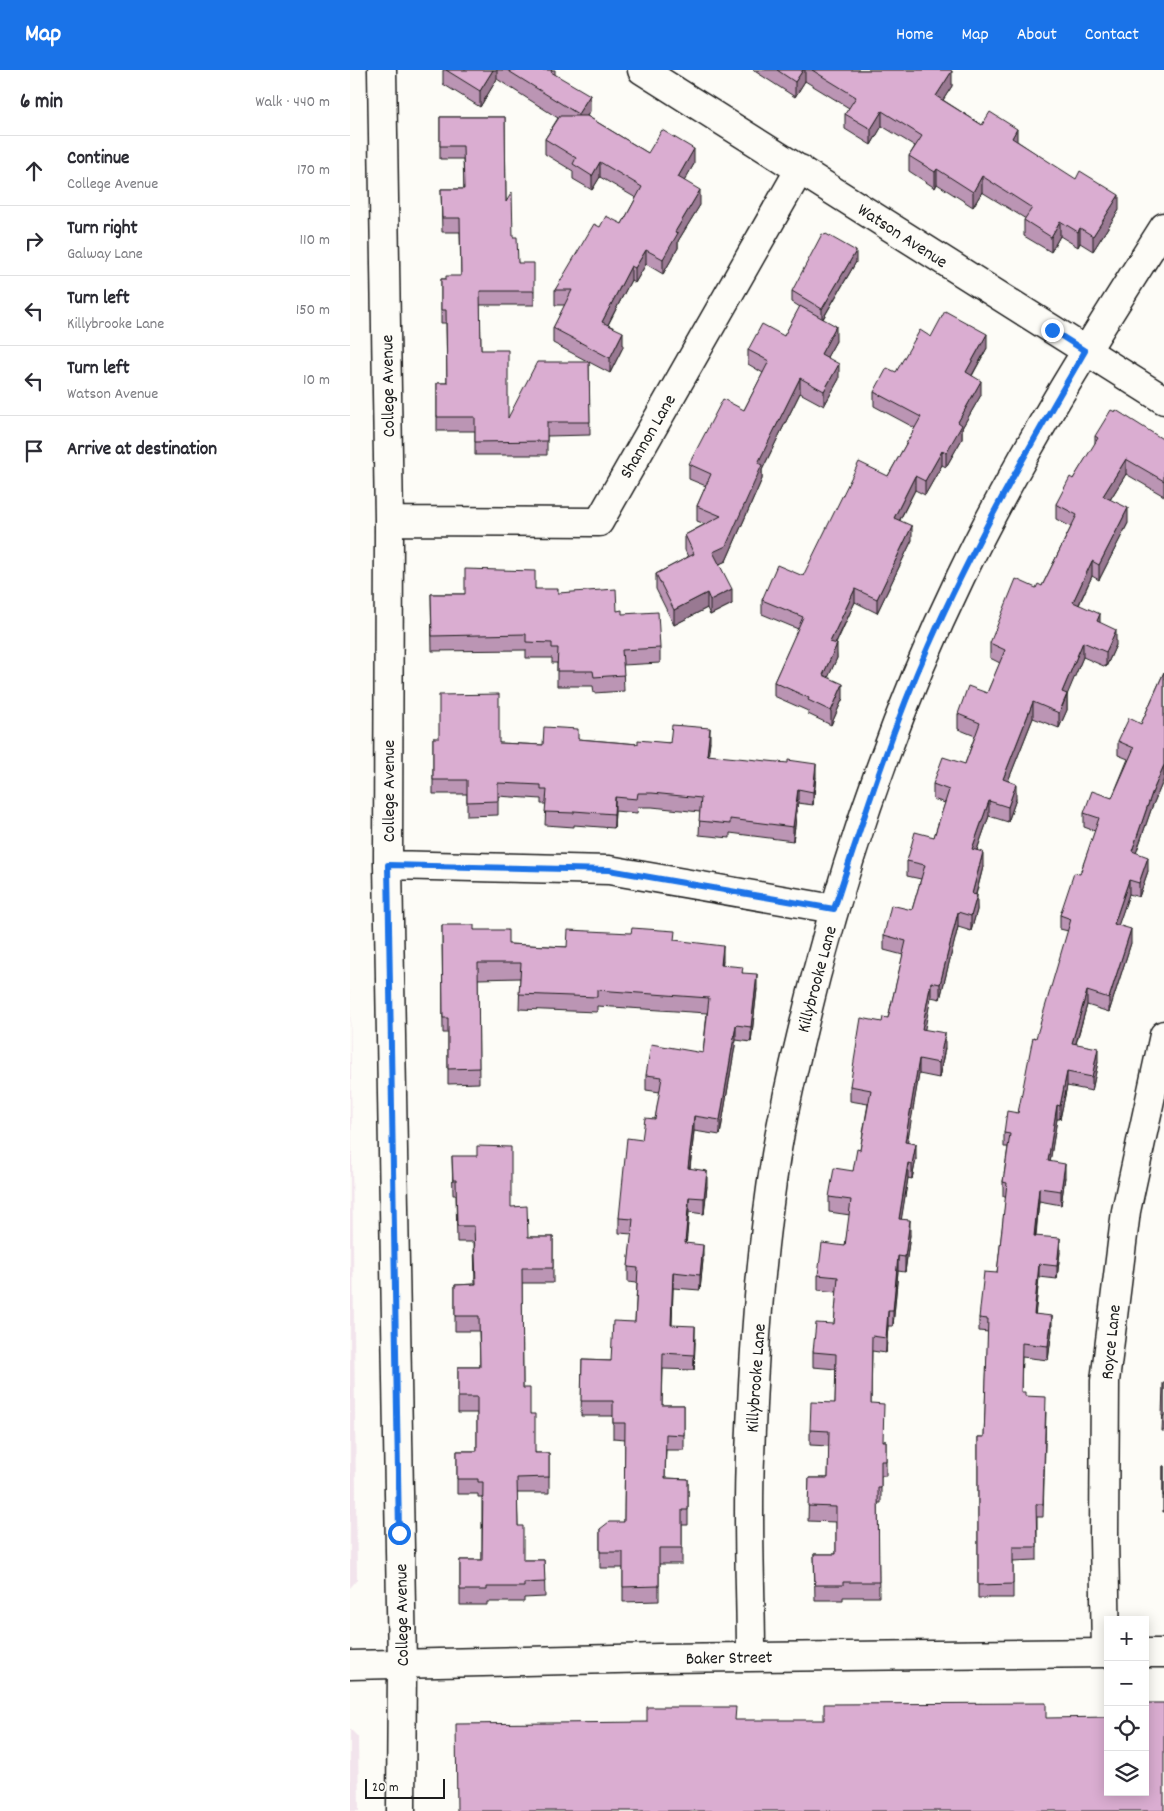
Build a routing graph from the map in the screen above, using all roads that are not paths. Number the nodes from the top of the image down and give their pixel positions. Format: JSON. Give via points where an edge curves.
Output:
{"nodes":[{"id":1,"x":382,"y":70,"type":"edge"},
{"id":2,"x":642,"y":70,"type":"edge"},
{"id":3,"x":800,"y":168,"type":"junction"},
{"id":4,"x":1164,"y":227,"type":"edge"},
{"id":5,"x":1085,"y":351,"type":"junction"},
{"id":6,"x":1164,"y":400,"type":"edge"},
{"id":7,"x":389,"y":521,"type":"junction"},
{"id":8,"x":388,"y":865,"type":"junction"},
{"id":9,"x":834,"y":909,"type":"junction"},
{"id":10,"x":1164,"y":1035,"type":"edge"},
{"id":11,"x":1106,"y":1616,"type":"edge"},
{"id":12,"x":1104,"y":1653,"type":"edge"},
{"id":13,"x":1149,"y":1653,"type":"edge"},
{"id":14,"x":1164,"y":1653,"type":"edge"},
{"id":15,"x":752,"y":1656,"type":"junction"},
{"id":16,"x":402,"y":1664,"type":"junction"},
{"id":17,"x":350,"y":1665,"type":"edge"},
{"id":18,"x":401,"y":1811,"type":"edge"}],
"edges":[{"from":1,"to":7,"type":"street","name":"College Avenue"},
{"from":2,"to":3,"type":"street","name":"Watson Avenue"},
{"from":3,"to":5,"type":"street","name":"Watson Avenue"},
{"from":3,"to":7,"type":"street","name":"Shannon Lane","via":[[599,522]]},
{"from":4,"to":5,"type":"street","name":"Killybrooke Lane"},
{"from":5,"to":6,"type":"street","name":"Watson Avenue"},
{"from":5,"to":9,"type":"street","name":"Killybrooke Lane","via":[[1014,474],[928,647],[880,768]]},
{"from":7,"to":8,"type":"street","name":"College Avenue"},
{"from":8,"to":9,"type":"street","via":[[609,870]]},
{"from":8,"to":16,"type":"street","name":"College Avenue"},
{"from":9,"to":15,"type":"street","name":"Killybrooke Lane","via":[[801,1036],[776,1153],[761,1274],[750,1461]]},
{"from":10,"to":11,"type":"street","name":"Royce Lane","via":[[1126,1211],[1112,1307],[1105,1381]]},
{"from":12,"to":15,"type":"street","name":"Baker Street"},
{"from":13,"to":14,"type":"street"},
{"from":15,"to":16,"type":"street","name":"Baker Street"},
{"from":16,"to":17,"type":"street","name":"Baker Street"},
{"from":16,"to":18,"type":"street","name":"College Avenue"}]}
